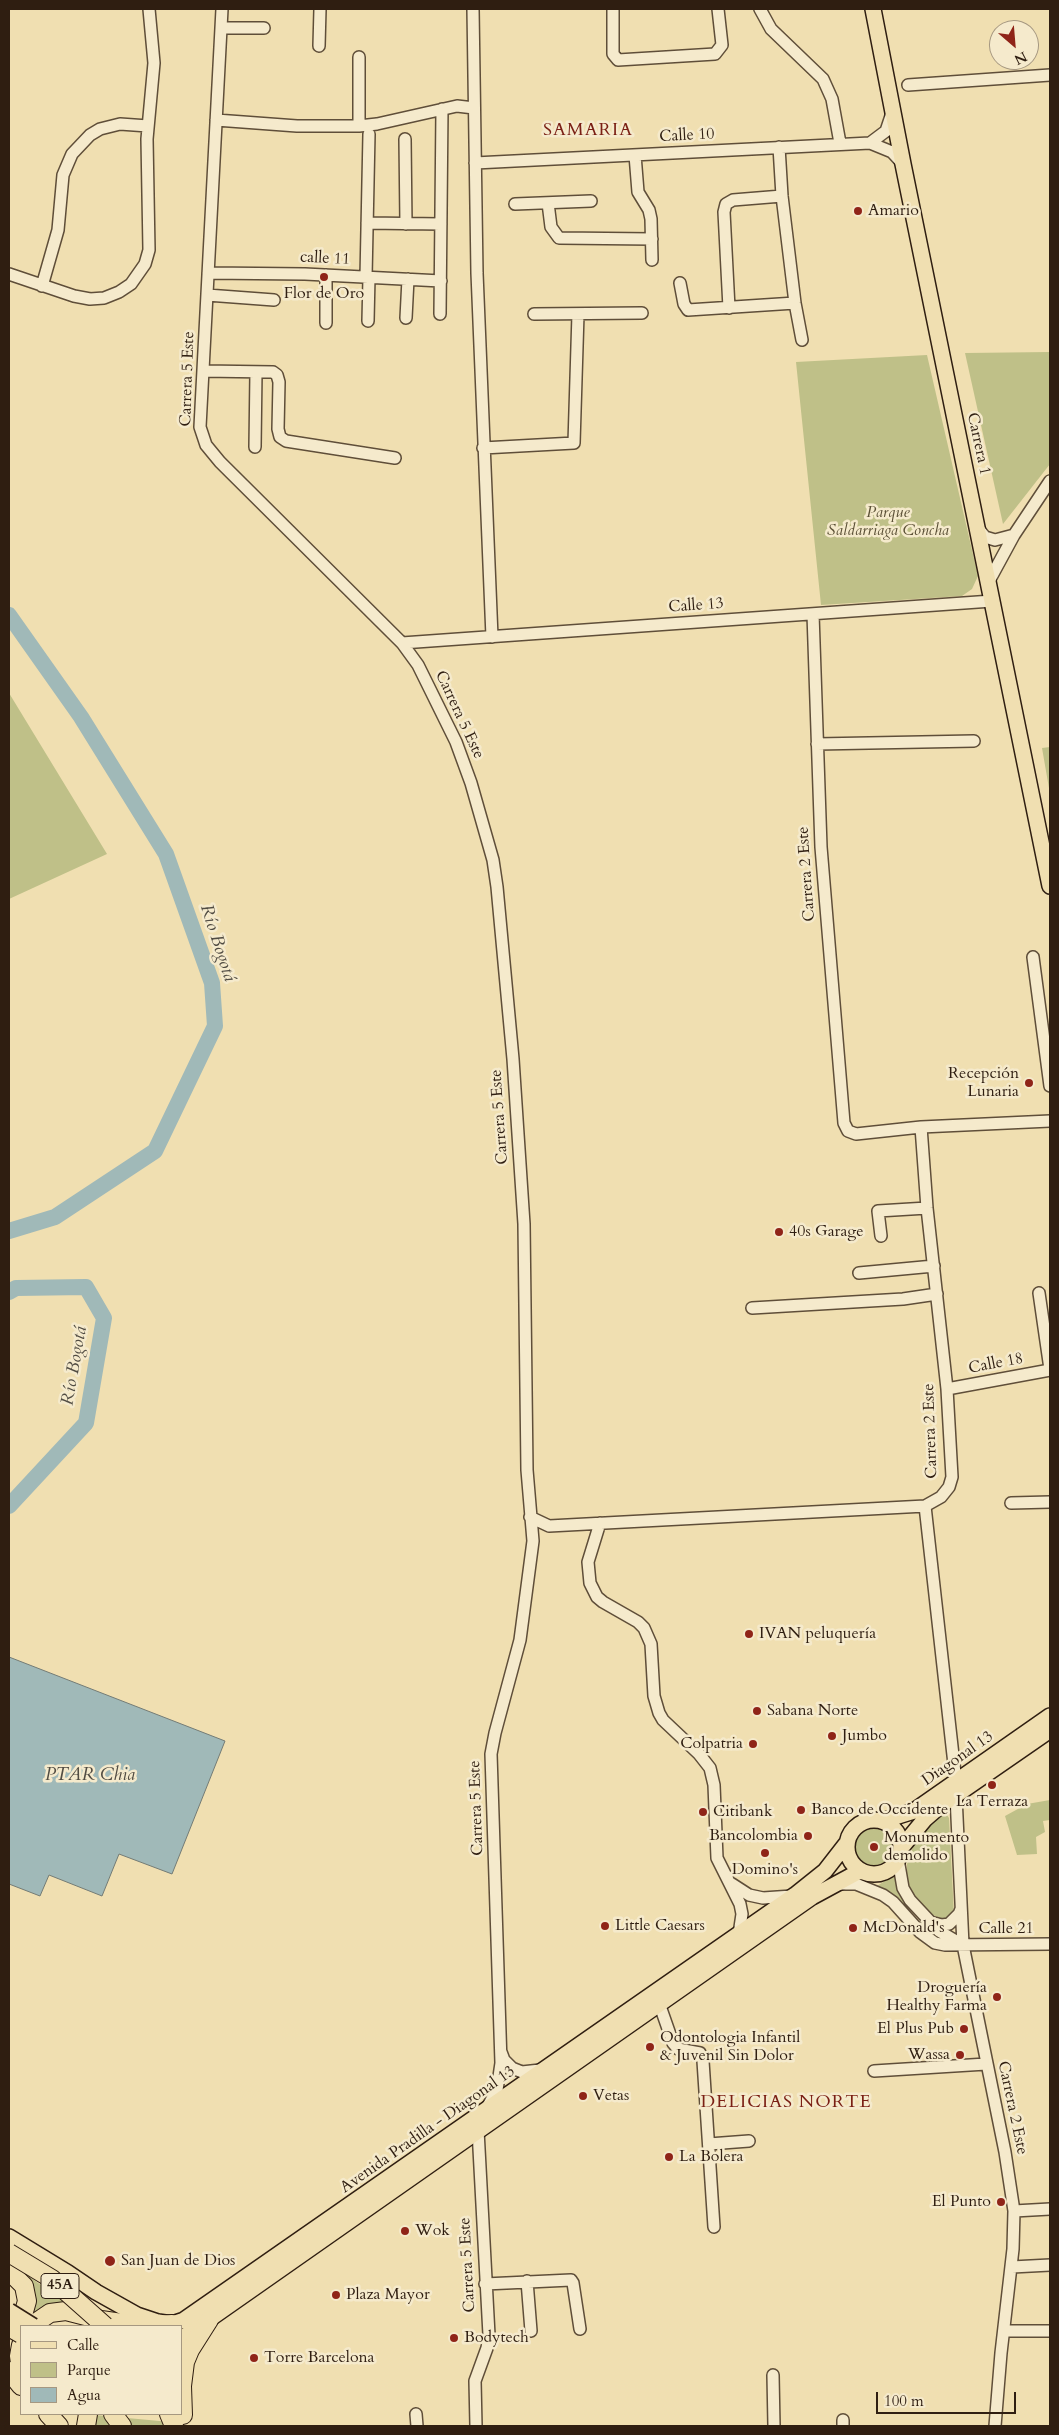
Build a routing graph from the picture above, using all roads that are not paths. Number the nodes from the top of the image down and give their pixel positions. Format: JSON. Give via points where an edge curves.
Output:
{"nodes":[{"id":1,"x":149,"y":9,"type":"edge"},
{"id":2,"x":222,"y":9,"type":"edge"},
{"id":3,"x":320,"y":9,"type":"edge"},
{"id":4,"x":473,"y":9,"type":"edge"},
{"id":5,"x":613,"y":9,"type":"edge"},
{"id":6,"x":718,"y":9,"type":"edge"},
{"id":7,"x":760,"y":9,"type":"edge"},
{"id":8,"x":873,"y":9,"type":"edge"},
{"id":9,"x":221,"y":28,"type":"junction"},
{"id":10,"x":264,"y":28,"type":"dead end"},
{"id":11,"x":319,"y":46,"type":"dead end"},
{"id":12,"x":359,"y":57,"type":"dead end"},
{"id":13,"x":1050,"y":75,"type":"edge"},
{"id":14,"x":908,"y":85,"type":"dead end"},
{"id":15,"x":474,"y":108,"type":"junction"},
{"id":16,"x":442,"y":110,"type":"junction"},
{"id":17,"x":892,"y":112,"type":"junction"},
{"id":18,"x":216,"y":120,"type":"junction"},
{"id":19,"x":148,"y":126,"type":"junction"},
{"id":20,"x":359,"y":126,"type":"junction"},
{"id":21,"x":369,"y":134,"type":"dead end"},
{"id":22,"x":405,"y":139,"type":"dead end"},
{"id":23,"x":870,"y":143,"type":"junction"},
{"id":24,"x":840,"y":144,"type":"junction"},
{"id":25,"x":779,"y":148,"type":"junction"},
{"id":26,"x":635,"y":155,"type":"junction"},
{"id":27,"x":475,"y":164,"type":"junction"},
{"id":28,"x":903,"y":164,"type":"junction"},
{"id":29,"x":782,"y":196,"type":"junction"},
{"id":30,"x":591,"y":201,"type":"dead end"},
{"id":31,"x":548,"y":203,"type":"junction"},
{"id":32,"x":515,"y":204,"type":"dead end"},
{"id":33,"x":367,"y":223,"type":"junction"},
{"id":34,"x":406,"y":224,"type":"junction"},
{"id":35,"x":441,"y":224,"type":"junction"},
{"id":36,"x":652,"y":239,"type":"junction"},
{"id":37,"x":652,"y":260,"type":"dead end"},
{"id":38,"x":208,"y":272,"type":"junction"},
{"id":39,"x":9,"y":274,"type":"edge"},
{"id":40,"x":326,"y":275,"type":"junction"},
{"id":41,"x":368,"y":277,"type":"junction"},
{"id":42,"x":408,"y":280,"type":"junction"},
{"id":43,"x":441,"y":281,"type":"junction"},
{"id":44,"x":680,"y":283,"type":"dead end"},
{"id":45,"x":42,"y":286,"type":"junction"},
{"id":46,"x":207,"y":295,"type":"junction"},
{"id":47,"x":274,"y":300,"type":"dead end"},
{"id":48,"x":795,"y":303,"type":"junction"},
{"id":49,"x":729,"y":308,"type":"junction"},
{"id":50,"x":642,"y":313,"type":"dead end"},
{"id":51,"x":440,"y":314,"type":"dead end"},
{"id":52,"x":534,"y":314,"type":"dead end"},
{"id":53,"x":578,"y":314,"type":"junction"},
{"id":54,"x":406,"y":318,"type":"dead end"},
{"id":55,"x":368,"y":321,"type":"dead end"},
{"id":56,"x":326,"y":323,"type":"dead end"},
{"id":57,"x":802,"y":340,"type":"dead end"},
{"id":58,"x":203,"y":371,"type":"junction"},
{"id":59,"x":256,"y":372,"type":"junction"},
{"id":60,"x":255,"y":448,"type":"dead end"},
{"id":61,"x":482,"y":448,"type":"junction"},
{"id":62,"x":396,"y":458,"type":"dead end"},
{"id":63,"x":1050,"y":482,"type":"edge"},
{"id":64,"x":978,"y":527,"type":"junction"},
{"id":65,"x":1014,"y":534,"type":"junction"},
{"id":66,"x":989,"y":581,"type":"junction"},
{"id":67,"x":992,"y":601,"type":"junction"},
{"id":68,"x":813,"y":614,"type":"junction"},
{"id":69,"x":492,"y":637,"type":"junction"},
{"id":70,"x":402,"y":643,"type":"junction"},
{"id":71,"x":974,"y":742,"type":"dead end"},
{"id":72,"x":817,"y":744,"type":"junction"},
{"id":73,"x":1050,"y":886,"type":"edge"},
{"id":74,"x":1033,"y":957,"type":"dead end"},
{"id":75,"x":1050,"y":1086,"type":"edge"},
{"id":76,"x":1050,"y":1121,"type":"edge"},
{"id":77,"x":921,"y":1127,"type":"junction"},
{"id":78,"x":926,"y":1208,"type":"junction"},
{"id":79,"x":880,"y":1236,"type":"dead end"},
{"id":80,"x":934,"y":1266,"type":"junction"},
{"id":81,"x":859,"y":1273,"type":"dead end"},
{"id":82,"x":937,"y":1294,"type":"junction"},
{"id":83,"x":1038,"y":1294,"type":"dead end"},
{"id":84,"x":752,"y":1308,"type":"dead end"},
{"id":85,"x":1050,"y":1369,"type":"edge"},
{"id":86,"x":947,"y":1389,"type":"junction"},
{"id":87,"x":1050,"y":1502,"type":"edge"},
{"id":88,"x":1011,"y":1503,"type":"dead end"},
{"id":89,"x":925,"y":1506,"type":"junction"},
{"id":90,"x":530,"y":1517,"type":"junction"},
{"id":91,"x":600,"y":1523,"type":"junction"},
{"id":92,"x":549,"y":1526,"type":"junction"},
{"id":93,"x":533,"y":1541,"type":"junction"},
{"id":94,"x":1050,"y":1716,"type":"edge"},
{"id":95,"x":1050,"y":1730,"type":"edge"},
{"id":96,"x":956,"y":1789,"type":"junction"},
{"id":97,"x":882,"y":1821,"type":"junction"},
{"id":98,"x":846,"y":1844,"type":"junction"},
{"id":99,"x":899,"y":1854,"type":"junction"},
{"id":100,"x":860,"y":1871,"type":"junction"},
{"id":101,"x":728,"y":1882,"type":"junction"},
{"id":102,"x":835,"y":1884,"type":"junction"},
{"id":103,"x":795,"y":1895,"type":"junction"},
{"id":104,"x":961,"y":1908,"type":"junction"},
{"id":105,"x":929,"y":1922,"type":"junction"},
{"id":106,"x":739,"y":1934,"type":"junction"},
{"id":107,"x":1050,"y":1944,"type":"edge"},
{"id":108,"x":963,"y":1945,"type":"junction"},
{"id":109,"x":659,"y":2003,"type":"junction"},
{"id":110,"x":501,"y":2049,"type":"junction"},
{"id":111,"x":986,"y":2064,"type":"junction"},
{"id":112,"x":544,"y":2069,"type":"junction"},
{"id":113,"x":874,"y":2072,"type":"dead end"},
{"id":114,"x":482,"y":2114,"type":"junction"},
{"id":115,"x":478,"y":2130,"type":"junction"},
{"id":116,"x":749,"y":2141,"type":"dead end"},
{"id":117,"x":709,"y":2144,"type":"junction"},
{"id":118,"x":1050,"y":2209,"type":"edge"},
{"id":119,"x":1014,"y":2210,"type":"junction"},
{"id":120,"x":714,"y":2227,"type":"dead end"},
{"id":121,"x":9,"y":2237,"type":"edge"},
{"id":122,"x":9,"y":2253,"type":"edge"},
{"id":123,"x":1050,"y":2265,"type":"edge"},
{"id":124,"x":1012,"y":2267,"type":"junction"},
{"id":125,"x":9,"y":2271,"type":"edge"},
{"id":126,"x":526,"y":2281,"type":"junction"},
{"id":127,"x":485,"y":2284,"type":"junction"},
{"id":128,"x":9,"y":2311,"type":"edge"},
{"id":129,"x":209,"y":2320,"type":"junction"},
{"id":130,"x":172,"y":2324,"type":"junction"},
{"id":131,"x":30,"y":2325,"type":"edge"},
{"id":132,"x":33,"y":2325,"type":"edge"},
{"id":133,"x":104,"y":2325,"type":"edge"},
{"id":134,"x":136,"y":2325,"type":"edge"},
{"id":135,"x":158,"y":2325,"type":"edge"},
{"id":136,"x":9,"y":2327,"type":"edge"},
{"id":137,"x":580,"y":2329,"type":"dead end"},
{"id":138,"x":1004,"y":2331,"type":"junction"},
{"id":139,"x":1050,"y":2331,"type":"edge"},
{"id":140,"x":531,"y":2332,"type":"dead end"},
{"id":141,"x":20,"y":2333,"type":"edge"},
{"id":142,"x":182,"y":2338,"type":"edge"},
{"id":143,"x":20,"y":2350,"type":"edge"},
{"id":144,"x":20,"y":2363,"type":"edge"},
{"id":145,"x":9,"y":2371,"type":"edge"},
{"id":146,"x":773,"y":2374,"type":"dead end"},
{"id":147,"x":20,"y":2385,"type":"edge"},
{"id":148,"x":182,"y":2386,"type":"edge"},
{"id":149,"x":416,"y":2414,"type":"dead end"},
{"id":150,"x":49,"y":2415,"type":"edge"},
{"id":151,"x":114,"y":2415,"type":"edge"},
{"id":152,"x":59,"y":2426,"type":"edge"},
{"id":153,"x":122,"y":2426,"type":"edge"},
{"id":154,"x":417,"y":2426,"type":"edge"},
{"id":155,"x":476,"y":2426,"type":"edge"},
{"id":156,"x":774,"y":2426,"type":"edge"},
{"id":157,"x":995,"y":2426,"type":"edge"}],
"edges":[{"from":1,"to":19,"type":"street","via":[[154,62]]},
{"from":2,"to":9,"type":"street","name":"Carrera 5 Este"},
{"from":3,"to":11,"type":"street"},
{"from":4,"to":15,"type":"street"},
{"from":5,"to":6,"type":"street","via":[[613,54],[618,60],[715,54],[722,45]]},
{"from":7,"to":24,"type":"street","via":[[770,29],[823,79],[832,99]]},
{"from":8,"to":17,"type":"main road","name":"Carrera 1"},
{"from":9,"to":10,"type":"street"},
{"from":9,"to":18,"type":"street","name":"Carrera 5 Este"},
{"from":12,"to":20,"type":"street"},
{"from":13,"to":14,"type":"street"},
{"from":15,"to":16,"type":"street","via":[[458,106]]},
{"from":15,"to":27,"type":"street"},
{"from":16,"to":20,"type":"street"},
{"from":16,"to":35,"type":"street"},
{"from":17,"to":23,"type":"street","via":[[886,130]]},
{"from":17,"to":28,"type":"main road","name":"Carrera 1"},
{"from":18,"to":20,"type":"street","via":[[298,126]]},
{"from":18,"to":38,"type":"street","name":"Carrera 5 Este"},
{"from":19,"to":45,"type":"street","via":[[120,124],[100,129],[72,154],[63,175],[58,230]]},
{"from":19,"to":45,"type":"street","via":[[149,250],[139,274],[119,292],[104,298],[90,299]]},
{"from":21,"to":33,"type":"street"},
{"from":22,"to":34,"type":"street"},
{"from":23,"to":24,"type":"street","name":"Calle 10"},
{"from":23,"to":28,"type":"street","via":[[892,152]]},
{"from":24,"to":25,"type":"street","name":"Calle 10"},
{"from":25,"to":26,"type":"street","name":"Calle 10"},
{"from":25,"to":29,"type":"street"},
{"from":26,"to":27,"type":"street","name":"Calle 10"},
{"from":26,"to":36,"type":"street","via":[[638,192],[649,210]]},
{"from":27,"to":61,"type":"street"},
{"from":28,"to":64,"type":"main road","name":"Carrera 1"},
{"from":29,"to":48,"type":"street"},
{"from":29,"to":49,"type":"street","via":[[733,200],[726,204]]},
{"from":30,"to":31,"type":"street"},
{"from":31,"to":32,"type":"street"},
{"from":31,"to":36,"type":"street","via":[[551,227],[559,238]]},
{"from":33,"to":34,"type":"street"},
{"from":33,"to":41,"type":"street"},
{"from":34,"to":35,"type":"street"},
{"from":35,"to":43,"type":"street"},
{"from":36,"to":37,"type":"street"},
{"from":38,"to":40,"type":"street","name":"calle 11"},
{"from":38,"to":46,"type":"street","name":"Carrera 5 Este"},
{"from":39,"to":45,"type":"street"},
{"from":40,"to":41,"type":"street","name":"calle 11"},
{"from":40,"to":56,"type":"street"},
{"from":41,"to":42,"type":"street","name":"calle 11"},
{"from":41,"to":55,"type":"street"},
{"from":42,"to":43,"type":"street","name":"calle 11"},
{"from":42,"to":54,"type":"street"},
{"from":43,"to":51,"type":"street"},
{"from":44,"to":49,"type":"street","via":[[688,310]]},
{"from":46,"to":47,"type":"street"},
{"from":46,"to":58,"type":"street","name":"Carrera 5 Este"},
{"from":48,"to":49,"type":"street"},
{"from":48,"to":57,"type":"street"},
{"from":50,"to":53,"type":"street"},
{"from":52,"to":53,"type":"street"},
{"from":53,"to":61,"type":"street","via":[[574,443]]},
{"from":58,"to":59,"type":"street"},
{"from":58,"to":70,"type":"street","name":"Carrera 5 Este","via":[[200,428],[206,446]]},
{"from":59,"to":60,"type":"street"},
{"from":59,"to":62,"type":"street","via":[[277,375],[280,437]]},
{"from":61,"to":69,"type":"street"},
{"from":63,"to":65,"type":"street"},
{"from":64,"to":65,"type":"street","via":[[985,537],[994,540]]},
{"from":64,"to":66,"type":"main road","name":"Carrera 1"},
{"from":65,"to":66,"type":"street"},
{"from":66,"to":67,"type":"main road","name":"Carrera 1"},
{"from":67,"to":68,"type":"street","name":"Calle 13"},
{"from":67,"to":73,"type":"main road","name":"Carrera 1"},
{"from":68,"to":69,"type":"street","name":"Calle 13"},
{"from":68,"to":72,"type":"street","name":"Carrera 2 Este"},
{"from":69,"to":70,"type":"street","name":"Calle 13"},
{"from":70,"to":90,"type":"street","name":"Carrera 5 Este","via":[[418,665],[456,742],[485,830],[497,887],[524,1224]]},
{"from":71,"to":72,"type":"street"},
{"from":72,"to":77,"type":"street","name":"Carrera 2 Este","via":[[821,847],[844,1123],[848,1131],[856,1134]]},
{"from":74,"to":75,"type":"street"},
{"from":76,"to":77,"type":"street"},
{"from":77,"to":78,"type":"street","name":"Carrera 2 Este"},
{"from":78,"to":79,"type":"street","via":[[878,1211]]},
{"from":78,"to":80,"type":"street","name":"Carrera 2 Este"},
{"from":80,"to":81,"type":"street"},
{"from":80,"to":82,"type":"street","name":"Carrera 2 Este"},
{"from":82,"to":84,"type":"street"},
{"from":82,"to":86,"type":"street","name":"Carrera 2 Este"},
{"from":83,"to":85,"type":"street"},
{"from":85,"to":86,"type":"street","name":"Calle 18"},
{"from":86,"to":89,"type":"street","name":"Carrera 2 Este","via":[[952,1477],[941,1497]]},
{"from":87,"to":88,"type":"street"},
{"from":89,"to":91,"type":"street"},
{"from":89,"to":96,"type":"street","name":"Carrera 2 Este"},
{"from":90,"to":92,"type":"street"},
{"from":90,"to":93,"type":"street","name":"Carrera 5 Este"},
{"from":91,"to":92,"type":"street"},
{"from":91,"to":101,"type":"street","via":[[588,1562],[590,1582],[603,1602],[644,1628],[652,1644],[654,1696],[658,1713],[710,1768],[717,1858]]},
{"from":92,"to":93,"type":"street"},
{"from":93,"to":110,"type":"street","name":"Carrera 5 Este","via":[[518,1652],[491,1754]]},
{"from":94,"to":96,"type":"main road","name":"Diagonal 13"},
{"from":95,"to":96,"type":"main road","name":"Diagonal 13"},
{"from":96,"to":97,"type":"main road","name":"Diagonal 13","via":[[914,1811]]},
{"from":96,"to":99,"type":"main road","name":"Diagonal 13","via":[[925,1818]]},
{"from":96,"to":104,"type":"street","name":"Carrera 2 Este"},
{"from":97,"to":98,"type":"main road","via":[[858,1824]]},
{"from":97,"to":99,"type":"main road","via":[[896,1831]]},
{"from":98,"to":100,"type":"main road","via":[[848,1857]]},
{"from":98,"to":103,"type":"main road","name":"Avenida Pradilla - Diagonal 13","via":[[825,1871]]},
{"from":99,"to":100,"type":"main road","via":[[891,1868],[881,1873]]},
{"from":99,"to":105,"type":"street","name":"Calle 21","via":[[903,1888]]},
{"from":100,"to":102,"type":"main road","name":"Avenida Pradilla - Diagonal 13"},
{"from":101,"to":103,"type":"street","via":[[749,1895],[763,1898]]},
{"from":101,"to":106,"type":"street","via":[[740,1904]]},
{"from":102,"to":108,"type":"street","name":"Calle 21","via":[[856,1884],[877,1891],[893,1902],[928,1940],[945,1946]]},
{"from":102,"to":109,"type":"main road","name":"Avenida Pradilla - Diagonal 13"},
{"from":103,"to":106,"type":"main road","name":"Avenida Pradilla - Diagonal 13"},
{"from":104,"to":105,"type":"street","via":[[960,1914],[949,1924]]},
{"from":104,"to":108,"type":"street","name":"Carrera 2 Este"},
{"from":105,"to":108,"type":"street","name":"Calle 21"},
{"from":106,"to":112,"type":"main road","name":"Avenida Pradilla - Diagonal 13"},
{"from":107,"to":108,"type":"street","name":"Calle 21"},
{"from":108,"to":111,"type":"street","name":"Carrera 2 Este"},
{"from":109,"to":115,"type":"main road","name":"Avenida Pradilla - Diagonal 13"},
{"from":109,"to":117,"type":"street","via":[[678,2049],[700,2053]]},
{"from":110,"to":112,"type":"street","via":[[504,2060],[512,2068],[533,2073]]},
{"from":110,"to":114,"type":"street","name":"Carrera 5 Este","via":[[497,2090]]},
{"from":111,"to":113,"type":"street"},
{"from":111,"to":119,"type":"street","name":"Carrera 2 Este","via":[[1007,2160]]},
{"from":112,"to":114,"type":"main road","name":"Avenida Pradilla - Diagonal 13"},
{"from":114,"to":130,"type":"main road","name":"Avenida Pradilla - Diagonal 13","via":[[212,2303],[191,2317]]},
{"from":115,"to":127,"type":"street","name":"Carrera 5 Este"},
{"from":115,"to":129,"type":"main road","name":"Avenida Pradilla - Diagonal 13"},
{"from":116,"to":117,"type":"street"},
{"from":117,"to":120,"type":"street"},
{"from":118,"to":119,"type":"street"},
{"from":119,"to":124,"type":"street","name":"Carrera 2 Este"},
{"from":121,"to":130,"type":"main road","via":[[137,2315]]},
{"from":122,"to":133,"type":"highway","number":"45A","bridge":true,"via":[[52,2279]]},
{"from":123,"to":124,"type":"street"},
{"from":124,"to":138,"type":"street","name":"Carrera 2 Este"},
{"from":125,"to":136,"type":"highway","via":[[24,2286],[27,2302],[23,2315]]},
{"from":126,"to":127,"type":"street"},
{"from":126,"to":137,"type":"street","via":[[571,2280]]},
{"from":126,"to":140,"type":"street"},
{"from":127,"to":155,"type":"street","name":"Carrera 5 Este","via":[[489,2335],[475,2381]]},
{"from":128,"to":131,"type":"main road","bridge":true},
{"from":129,"to":142,"type":"main road","name":"Avenida Pradilla - Diagonal 13"},
{"from":129,"to":148,"type":"highway","via":[[185,2362]]},
{"from":130,"to":135,"type":"highway"},
{"from":132,"to":134,"type":"highway","via":[[44,2316],[66,2311]]},
{"from":136,"to":141,"type":"highway","bridge":true},
{"from":138,"to":139,"type":"street"},
{"from":138,"to":157,"type":"street","name":"Carrera 2 Este"},
{"from":143,"to":144,"type":"highway"},
{"from":145,"to":147,"type":"highway"},
{"from":146,"to":156,"type":"street"},
{"from":149,"to":154,"type":"street"},
{"from":150,"to":152,"type":"highway"},
{"from":151,"to":153,"type":"highway"}]}
